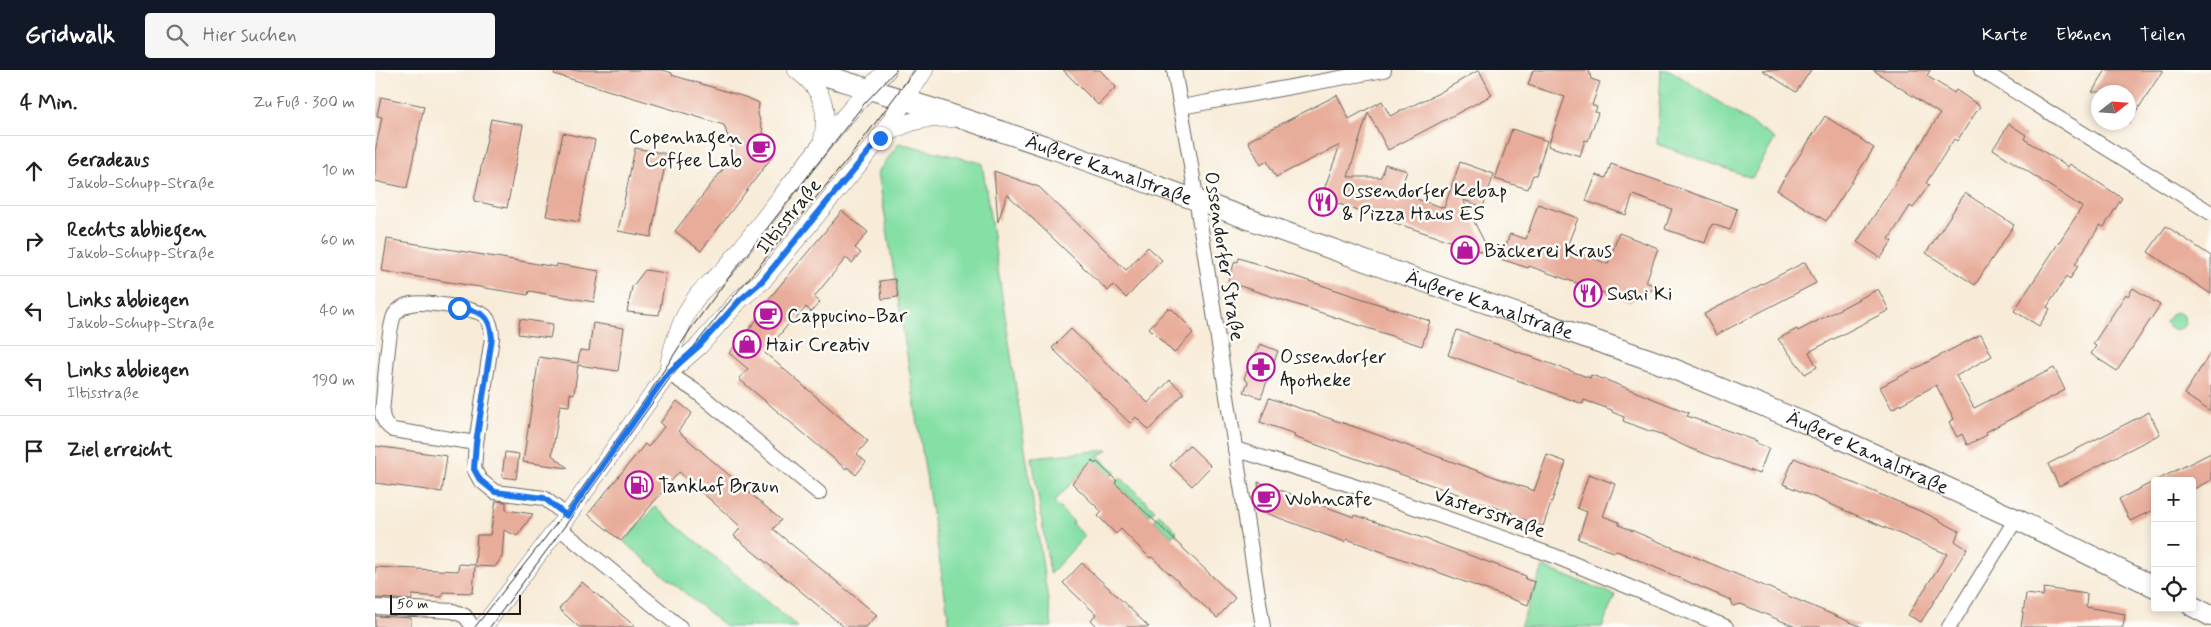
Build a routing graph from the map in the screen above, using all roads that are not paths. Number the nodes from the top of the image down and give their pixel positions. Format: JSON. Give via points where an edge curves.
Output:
{"nodes":[{"id":1,"x":797,"y":70,"type":"edge"},
{"id":2,"x":807,"y":70,"type":"edge"},
{"id":3,"x":887,"y":70,"type":"edge"},
{"id":4,"x":924,"y":70,"type":"edge"},
{"id":5,"x":1174,"y":70,"type":"edge"},
{"id":6,"x":1384,"y":70,"type":"edge"},
{"id":7,"x":1981,"y":70,"type":"edge"},
{"id":8,"x":869,"y":89,"type":"junction"},
{"id":9,"x":905,"y":100,"type":"junction"},
{"id":10,"x":1181,"y":107,"type":"junction"},
{"id":11,"x":964,"y":118,"type":"junction"},
{"id":12,"x":880,"y":138,"type":"junction"},
{"id":13,"x":822,"y":144,"type":"junction"},
{"id":14,"x":1196,"y":200,"type":"junction"},
{"id":15,"x":2211,"y":213,"type":"edge"},
{"id":16,"x":668,"y":373,"type":"junction"},
{"id":17,"x":476,"y":443,"type":"junction"},
{"id":18,"x":1235,"y":449,"type":"junction"},
{"id":19,"x":819,"y":493,"type":"dead end"},
{"id":20,"x":2016,"y":519,"type":"junction"},
{"id":21,"x":563,"y":521,"type":"junction"},
{"id":22,"x":2151,"y":584,"type":"edge"},
{"id":23,"x":375,"y":607,"type":"edge"},
{"id":24,"x":2196,"y":608,"type":"edge"},
{"id":25,"x":2211,"y":616,"type":"edge"},
{"id":26,"x":473,"y":627,"type":"edge"},
{"id":27,"x":483,"y":627,"type":"edge"},
{"id":28,"x":680,"y":627,"type":"edge"},
{"id":29,"x":1263,"y":627,"type":"edge"},
{"id":30,"x":1726,"y":627,"type":"edge"},
{"id":31,"x":1949,"y":627,"type":"edge"}],
"edges":[{"from":1,"to":13,"type":"street","via":[[813,84],[824,106],[827,118]]},
{"from":2,"to":8,"type":"main road","name":"Äußere Kanalstraße"},
{"from":3,"to":8,"type":"street","name":"Iltisstraße"},
{"from":4,"to":9,"type":"street","name":"Iltisstraße"},
{"from":5,"to":10,"type":"street","name":"Ossendorfer Straße"},
{"from":6,"to":10,"type":"street"},
{"from":7,"to":15,"type":"street"},
{"from":8,"to":9,"type":"main road","name":"Äußere Kanalstraße"},
{"from":8,"to":13,"type":"street","name":"Iltisstraße"},
{"from":9,"to":11,"type":"main road","name":"Äußere Kanalstraße"},
{"from":9,"to":12,"type":"street","name":"Iltisstraße"},
{"from":10,"to":14,"type":"street","name":"Ossendorfer Straße"},
{"from":11,"to":12,"type":"street","via":[[910,121]]},
{"from":11,"to":14,"type":"main road","name":"Äußere Kanalstraße"},
{"from":12,"to":16,"type":"street","name":"Iltisstraße","via":[[762,281]]},
{"from":13,"to":16,"type":"street","name":"Iltisstraße","via":[[729,266],[697,296],[671,351]]},
{"from":14,"to":18,"type":"street","name":"Ossendorfer Straße"},
{"from":14,"to":20,"type":"main road","name":"Äußere Kanalstraße","via":[[1654,361],[1810,425]]},
{"from":16,"to":19,"type":"street","via":[[697,392]]},
{"from":16,"to":21,"type":"street","name":"Iltisstraße"},
{"from":17,"to":17,"type":"street","via":[[492,338],[489,323],[476,310],[424,303],[403,306],[392,318],[383,420],[393,430]]},
{"from":17,"to":21,"type":"street","via":[[474,469],[480,480],[495,492],[544,498]]},
{"from":18,"to":29,"type":"street","name":"Ossendorfer Straße"},
{"from":18,"to":30,"type":"street","name":"Vastersstraße","via":[[1351,485],[1552,555]]},
{"from":20,"to":22,"type":"main road","name":"Äußere Kanalstraße"},
{"from":20,"to":31,"type":"street"},
{"from":21,"to":27,"type":"street","name":"Iltisstraße"},
{"from":21,"to":28,"type":"street"},
{"from":23,"to":26,"type":"street","via":[[453,611],[465,616]]},
{"from":24,"to":25,"type":"main road"}]}
